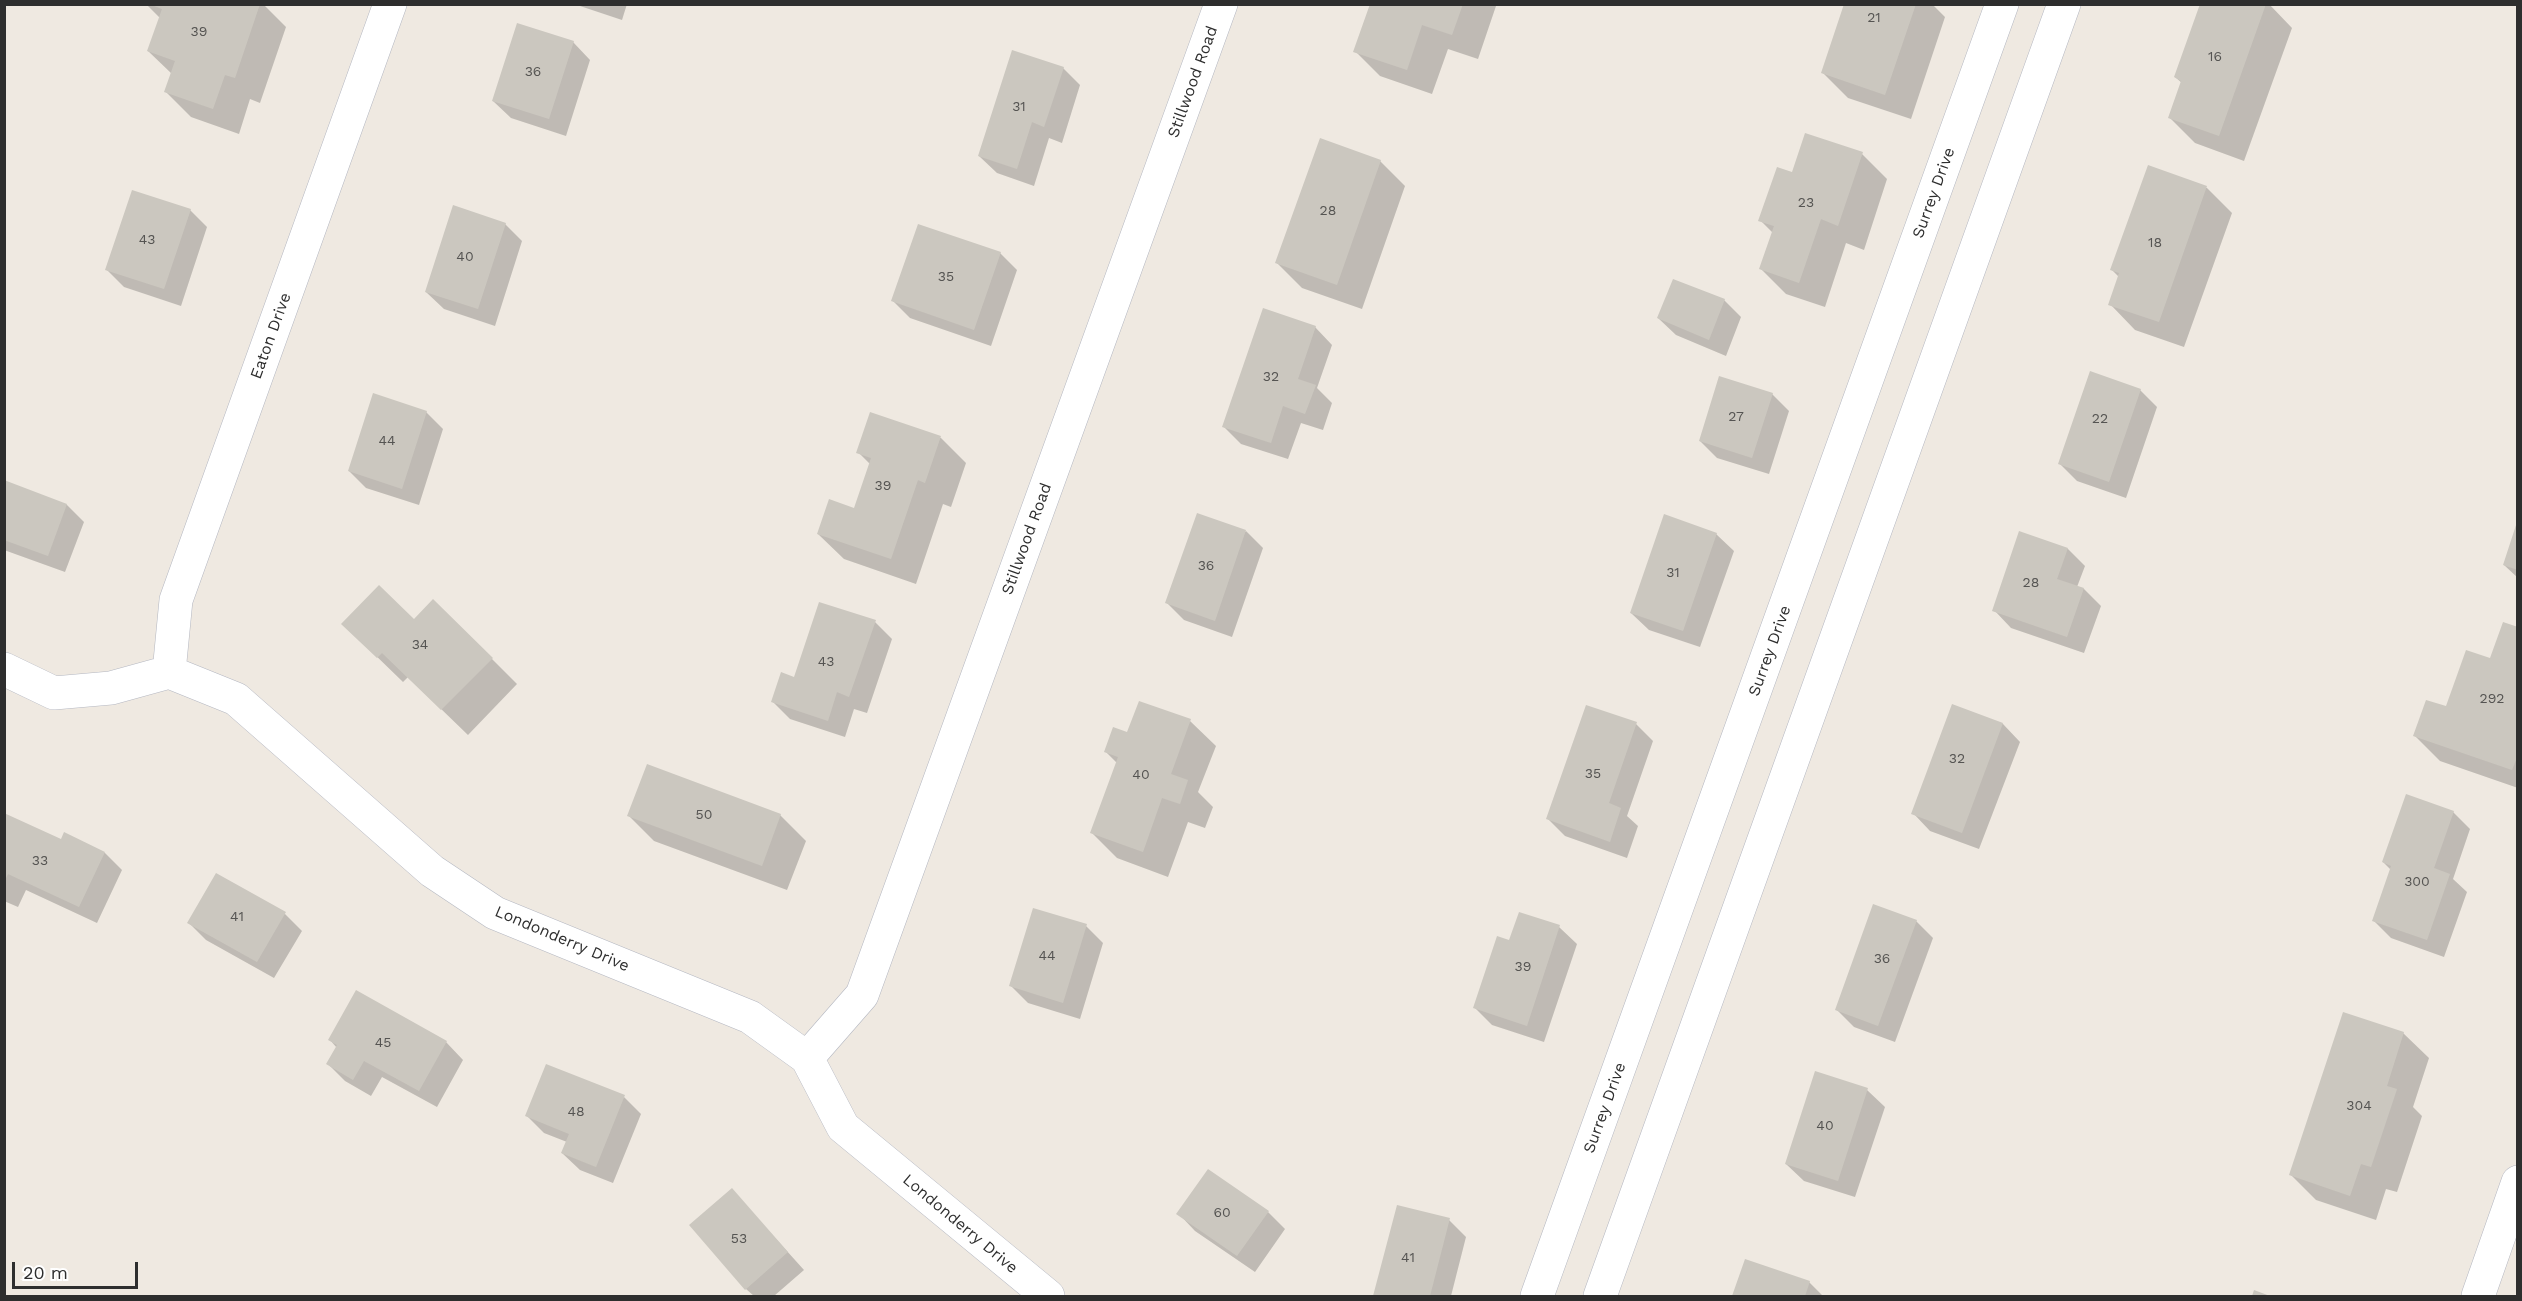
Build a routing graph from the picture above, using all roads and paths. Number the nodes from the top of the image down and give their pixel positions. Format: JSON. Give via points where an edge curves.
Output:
{"nodes":[{"id":1,"x":390,"y":4,"type":"edge"},
{"id":2,"x":1221,"y":4,"type":"edge"},
{"id":3,"x":2002,"y":4,"type":"edge"},
{"id":4,"x":2064,"y":4,"type":"edge"},
{"id":5,"x":4,"y":669,"type":"edge"},
{"id":6,"x":169,"y":672,"type":"junction"},
{"id":7,"x":807,"y":1058,"type":"junction"},
{"id":8,"x":2517,"y":1182,"type":"edge"},
{"id":9,"x":1048,"y":1296,"type":"edge"},
{"id":10,"x":1537,"y":1296,"type":"edge"},
{"id":11,"x":1600,"y":1296,"type":"edge"},
{"id":12,"x":2478,"y":1296,"type":"edge"}],
"edges":[{"from":1,"to":6,"type":"street","name":"Eaton Drive","via":[[177,600]]},
{"from":2,"to":7,"type":"street","name":"Stillwood Road","via":[[861,996]]},
{"from":3,"to":10,"type":"street","name":"Surrey Drive"},
{"from":4,"to":11,"type":"street"},
{"from":5,"to":6,"type":"street","via":[[54,693],[111,688]]},
{"from":6,"to":7,"type":"street","name":"Londonderry Drive","via":[[236,699],[432,871],[495,913],[750,1017]]},
{"from":7,"to":9,"type":"street","name":"Londonderry Drive","via":[[843,1127]]},
{"from":8,"to":12,"type":"street"}]}
